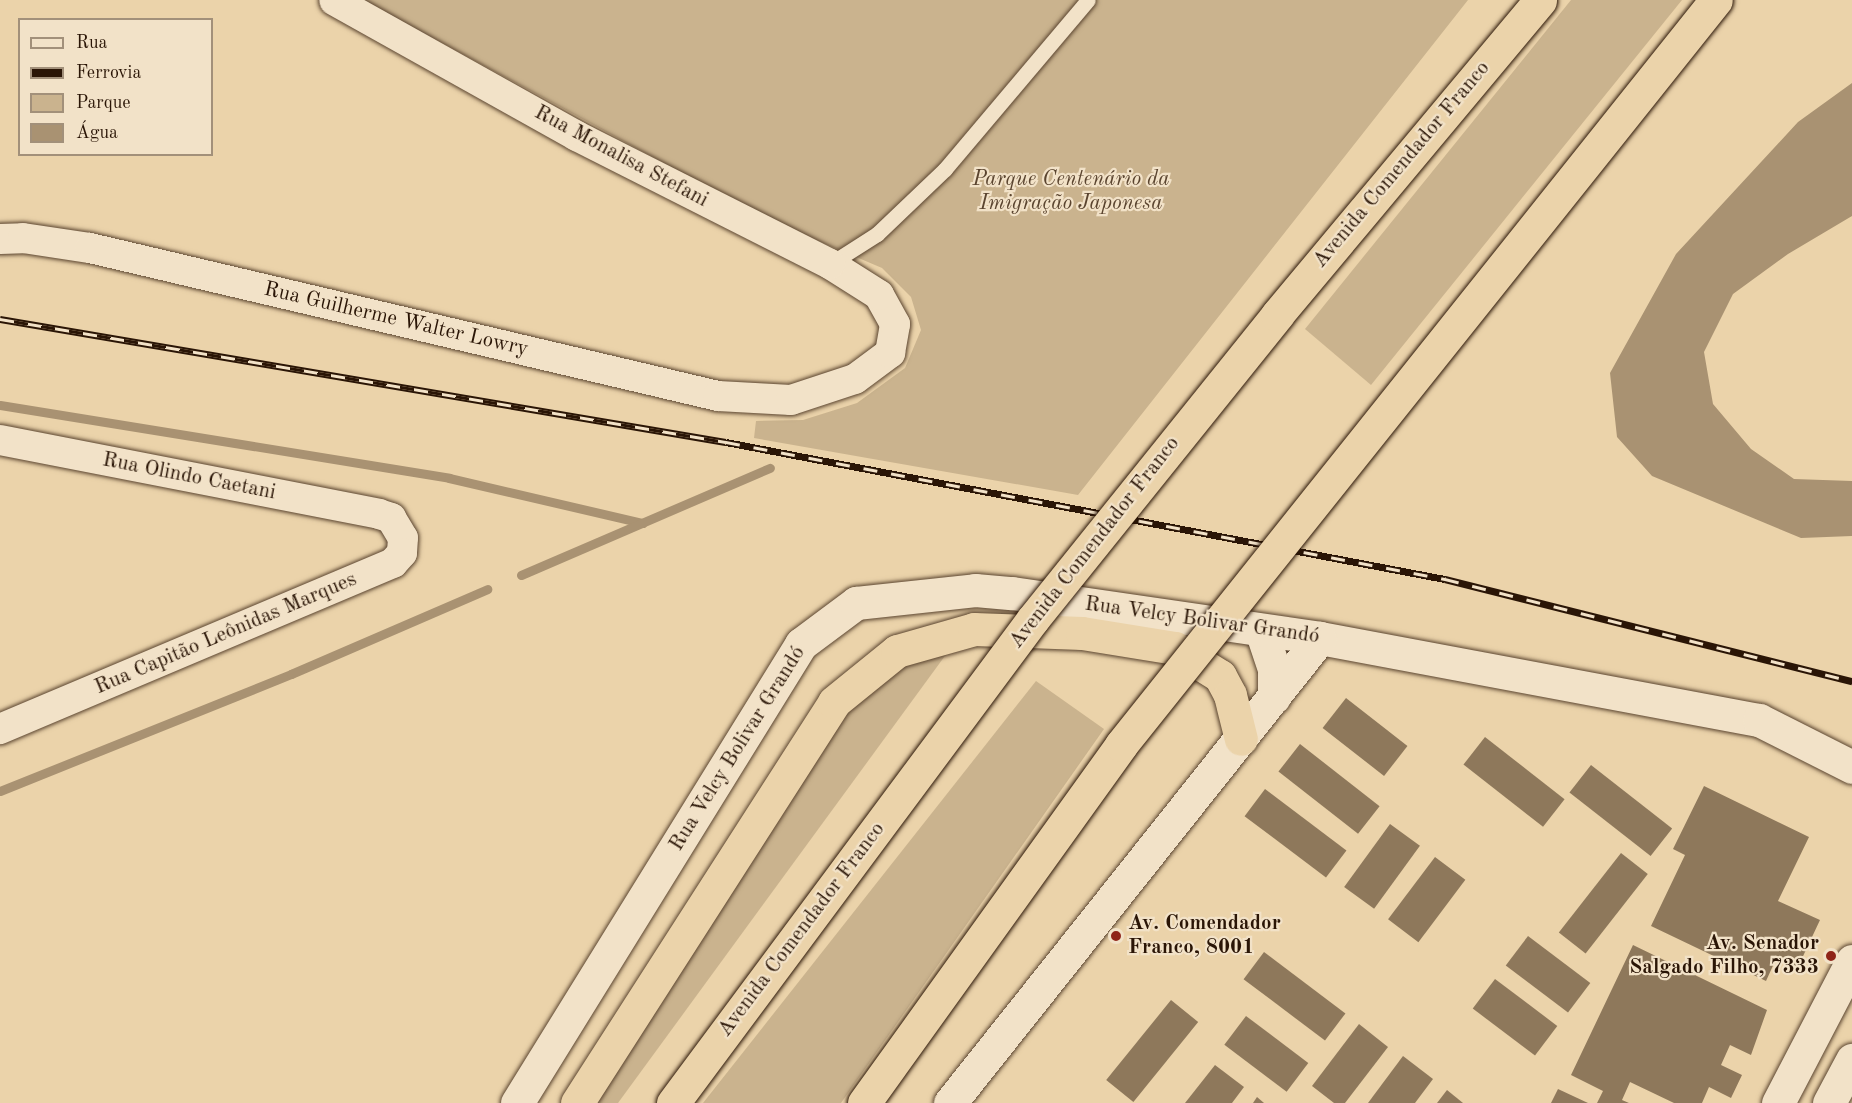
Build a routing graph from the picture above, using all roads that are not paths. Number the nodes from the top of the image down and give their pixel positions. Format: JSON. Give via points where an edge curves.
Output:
{"nodes":[{"id":1,"x":334,"y":0,"type":"edge"},
{"id":2,"x":1088,"y":0,"type":"edge"},
{"id":3,"x":1540,"y":0,"type":"edge"},
{"id":4,"x":1716,"y":0,"type":"edge"},
{"id":5,"x":0,"y":239,"type":"edge"},
{"id":6,"x":830,"y":264,"type":"junction"},
{"id":7,"x":895,"y":324,"type":"joint"},
{"id":8,"x":0,"y":440,"type":"edge"},
{"id":9,"x":379,"y":514,"type":"joint"},
{"id":10,"x":1261,"y":630,"type":"junction"},
{"id":11,"x":1320,"y":638,"type":"junction"},
{"id":12,"x":1274,"y":697,"type":"junction"},
{"id":13,"x":0,"y":729,"type":"edge"},
{"id":14,"x":1241,"y":739,"type":"junction"},
{"id":15,"x":1852,"y":767,"type":"edge"},
{"id":16,"x":1852,"y":962,"type":"edge"},
{"id":17,"x":1852,"y":1060,"type":"edge"},
{"id":18,"x":517,"y":1103,"type":"edge"},
{"id":19,"x":577,"y":1103,"type":"edge"},
{"id":20,"x":674,"y":1103,"type":"edge"},
{"id":21,"x":864,"y":1103,"type":"edge"},
{"id":22,"x":950,"y":1103,"type":"edge"},
{"id":23,"x":1778,"y":1103,"type":"edge"},
{"id":24,"x":1829,"y":1103,"type":"edge"}],
"edges":[{"from":1,"to":6,"type":"street","name":"Rua Monalisa Stefani","via":[[577,136]]},
{"from":2,"to":6,"type":"lane","via":[[945,169],[877,234]]},
{"from":3,"to":20,"type":"highway","name":"Avenida Comendador Franco","bridge":true,"via":[[1277,315],[1033,619]]},
{"from":4,"to":21,"type":"highway","bridge":true,"via":[[1121,745]]},
{"from":5,"to":7,"type":"street","name":"Rua Guilherme Walter Lowry","via":[[23,237],[90,248],[718,396],[791,400],[855,379],[890,353]]},
{"from":6,"to":7,"type":"street","name":"Rua Monalisa Stefani","via":[[879,295]]},
{"from":8,"to":9,"type":"street","name":"Rua Olindo Caetani"},
{"from":9,"to":13,"type":"street","name":"Rua Capitão Leônidas Marques","via":[[391,518],[403,538],[402,553],[393,563]]},
{"from":10,"to":11,"type":"street","name":"Rua Velcy Bolivar Grandó"},
{"from":10,"to":12,"type":"street","via":[[1274,669]]},
{"from":10,"to":18,"type":"street","name":"Rua Velcy Bolivar Grandó","via":[[1012,592],[975,590],[856,603],[801,644]]},
{"from":11,"to":12,"type":"street"},
{"from":11,"to":15,"type":"street","name":"Rua Velcy Bolivar Grandó","via":[[1759,720]]},
{"from":12,"to":14,"type":"street"},
{"from":14,"to":19,"type":"highway","via":[[1230,695],[1220,676],[1175,648],[1082,633],[974,630],[897,651],[834,702]]},
{"from":14,"to":22,"type":"street"},
{"from":16,"to":23,"type":"street"},
{"from":17,"to":24,"type":"street"}]}
